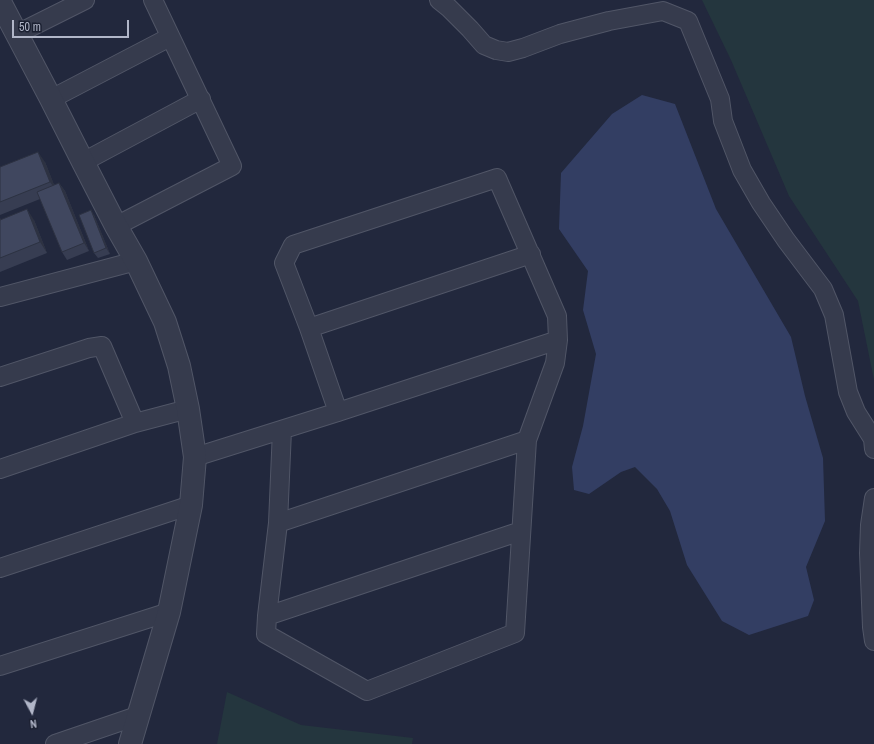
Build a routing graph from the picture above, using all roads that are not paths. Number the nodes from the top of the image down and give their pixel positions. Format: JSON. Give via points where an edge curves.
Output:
{"nodes":[{"id":1,"x":85,"y":0,"type":"edge"},
{"id":2,"x":153,"y":0,"type":"edge"},
{"id":3,"x":439,"y":0,"type":"edge"},
{"id":4,"x":0,"y":2,"type":"edge"},
{"id":5,"x":17,"y":34,"type":"junction"},
{"id":6,"x":170,"y":36,"type":"junction"},
{"id":7,"x":51,"y":98,"type":"junction"},
{"id":8,"x":201,"y":99,"type":"junction"},
{"id":9,"x":83,"y":162,"type":"junction"},
{"id":10,"x":116,"y":226,"type":"junction"},
{"id":11,"x":530,"y":254,"type":"junction"},
{"id":12,"x":136,"y":261,"type":"junction"},
{"id":13,"x":0,"y":297,"type":"edge"},
{"id":14,"x":309,"y":328,"type":"junction"},
{"id":15,"x":558,"y":340,"type":"junction"},
{"id":16,"x":0,"y":377,"type":"edge"},
{"id":17,"x":188,"y":409,"type":"junction"},
{"id":18,"x":338,"y":412,"type":"junction"},
{"id":19,"x":135,"y":423,"type":"junction"},
{"id":20,"x":282,"y":430,"type":"junction"},
{"id":21,"x":527,"y":440,"type":"junction"},
{"id":22,"x":874,"y":449,"type":"edge"},
{"id":23,"x":195,"y":456,"type":"junction"},
{"id":24,"x":0,"y":469,"type":"edge"},
{"id":25,"x":874,"y":498,"type":"edge"},
{"id":26,"x":191,"y":505,"type":"junction"},
{"id":27,"x":278,"y":523,"type":"junction"},
{"id":28,"x":521,"y":532,"type":"junction"},
{"id":29,"x":0,"y":568,"type":"edge"},
{"id":30,"x":169,"y":612,"type":"junction"},
{"id":31,"x":267,"y":616,"type":"junction"},
{"id":32,"x":874,"y":640,"type":"edge"},
{"id":33,"x":0,"y":666,"type":"edge"},
{"id":34,"x":137,"y":716,"type":"junction"},
{"id":35,"x":55,"y":744,"type":"edge"},
{"id":36,"x":130,"y":744,"type":"edge"}],
"edges":[{"from":1,"to":5,"type":"street"},
{"from":2,"to":6,"type":"street"},
{"from":3,"to":22,"type":"street","via":[[484,45],[508,52],[609,21],[663,11],[688,21],[720,99],[723,121],[742,170],[782,234],[823,288],[834,315],[848,392],[856,412],[873,439]]},
{"from":4,"to":5,"type":"street"},
{"from":5,"to":7,"type":"street"},
{"from":6,"to":7,"type":"street"},
{"from":6,"to":8,"type":"street"},
{"from":7,"to":9,"type":"street"},
{"from":8,"to":9,"type":"street"},
{"from":8,"to":10,"type":"street","via":[[232,166]]},
{"from":9,"to":10,"type":"street"},
{"from":10,"to":12,"type":"street"},
{"from":11,"to":14,"type":"street"},
{"from":11,"to":14,"type":"street","via":[[498,178],[293,245],[284,263]]},
{"from":11,"to":15,"type":"street","via":[[557,316]]},
{"from":12,"to":13,"type":"street"},
{"from":12,"to":17,"type":"street","via":[[165,322],[179,366]]},
{"from":14,"to":18,"type":"street"},
{"from":15,"to":18,"type":"street"},
{"from":15,"to":21,"type":"street","via":[[555,363]]},
{"from":16,"to":19,"type":"street","via":[[102,346]]},
{"from":17,"to":19,"type":"street"},
{"from":17,"to":23,"type":"street"},
{"from":18,"to":20,"type":"street"},
{"from":19,"to":24,"type":"street"},
{"from":20,"to":23,"type":"street"},
{"from":20,"to":27,"type":"street"},
{"from":21,"to":27,"type":"street"},
{"from":21,"to":28,"type":"street"},
{"from":23,"to":26,"type":"street"},
{"from":25,"to":32,"type":"street","via":[[869,553]]},
{"from":26,"to":29,"type":"street"},
{"from":26,"to":30,"type":"street"},
{"from":27,"to":31,"type":"street"},
{"from":28,"to":31,"type":"street"},
{"from":28,"to":31,"type":"street","via":[[515,633],[367,692],[266,634]]},
{"from":30,"to":33,"type":"street"},
{"from":30,"to":34,"type":"street"},
{"from":34,"to":35,"type":"street"},
{"from":34,"to":36,"type":"street"}]}
